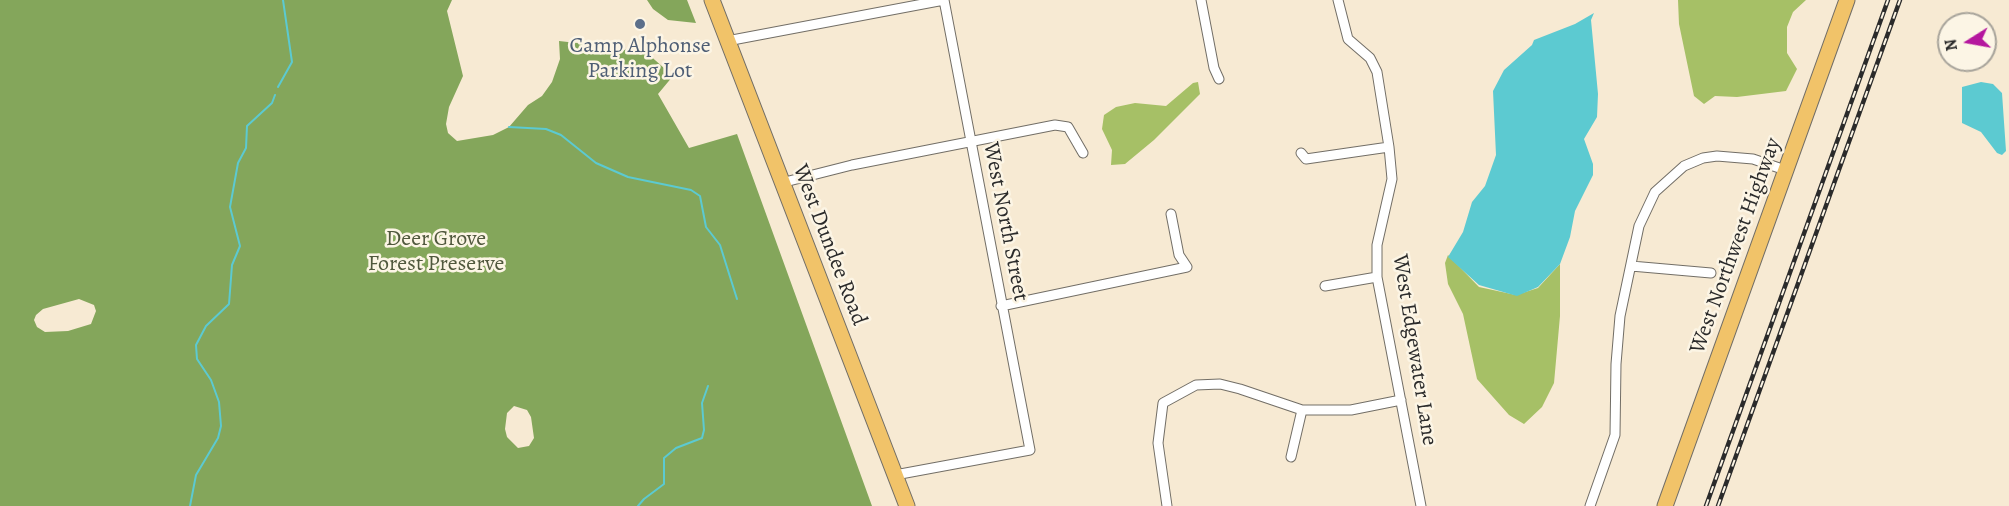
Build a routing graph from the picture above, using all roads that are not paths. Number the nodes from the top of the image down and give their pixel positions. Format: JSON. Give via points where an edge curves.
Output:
{"nodes":[{"id":1,"x":712,"y":0,"type":"edge"},
{"id":2,"x":944,"y":0,"type":"edge"},
{"id":3,"x":1201,"y":0,"type":"edge"},
{"id":4,"x":1338,"y":0,"type":"edge"},
{"id":5,"x":1847,"y":0,"type":"edge"},
{"id":6,"x":727,"y":41,"type":"junction"},
{"id":7,"x":1219,"y":79,"type":"dead end"},
{"id":8,"x":969,"y":141,"type":"junction"},
{"id":9,"x":1389,"y":147,"type":"junction"},
{"id":10,"x":1083,"y":153,"type":"dead end"},
{"id":11,"x":1301,"y":153,"type":"dead end"},
{"id":12,"x":1788,"y":171,"type":"junction"},
{"id":13,"x":781,"y":183,"type":"junction"},
{"id":14,"x":1171,"y":214,"type":"dead end"},
{"id":15,"x":1631,"y":266,"type":"junction"},
{"id":16,"x":1711,"y":273,"type":"dead end"},
{"id":17,"x":1377,"y":277,"type":"junction"},
{"id":18,"x":1324,"y":286,"type":"dead end"},
{"id":19,"x":1002,"y":306,"type":"junction"},
{"id":20,"x":1401,"y":400,"type":"junction"},
{"id":21,"x":1302,"y":410,"type":"junction"},
{"id":22,"x":1291,"y":457,"type":"dead end"},
{"id":23,"x":895,"y":475,"type":"junction"},
{"id":24,"x":907,"y":506,"type":"edge"},
{"id":25,"x":1167,"y":506,"type":"edge"},
{"id":26,"x":1422,"y":506,"type":"edge"},
{"id":27,"x":1590,"y":506,"type":"edge"},
{"id":28,"x":1665,"y":506,"type":"edge"}],
"edges":[{"from":1,"to":6,"type":"main road","name":"West Dundee Road"},
{"from":2,"to":6,"type":"street"},
{"from":2,"to":8,"type":"street","name":"West North Street"},
{"from":3,"to":7,"type":"street"},
{"from":4,"to":9,"type":"street","name":"West Edgewater Lane","via":[[1348,39],[1370,58],[1377,72]]},
{"from":5,"to":12,"type":"main road","name":"West Northwest Highway"},
{"from":6,"to":13,"type":"main road","name":"West Dundee Road"},
{"from":8,"to":10,"type":"street","via":[[1054,125],[1068,127]]},
{"from":8,"to":13,"type":"street"},
{"from":8,"to":19,"type":"street","name":"West North Street"},
{"from":9,"to":11,"type":"street","via":[[1306,159]]},
{"from":9,"to":17,"type":"street","name":"West Edgewater Lane","via":[[1392,179],[1377,245]]},
{"from":12,"to":15,"type":"street","via":[[1737,157],[1703,158],[1684,166],[1654,192],[1643,213]]},
{"from":12,"to":28,"type":"main road","name":"West Northwest Highway"},
{"from":13,"to":23,"type":"main road","name":"West Dundee Road"},
{"from":14,"to":19,"type":"street","via":[[1179,255],[1187,267]]},
{"from":15,"to":16,"type":"street"},
{"from":15,"to":27,"type":"street","via":[[1620,316],[1615,435]]},
{"from":17,"to":18,"type":"street"},
{"from":17,"to":20,"type":"street","name":"West Edgewater Lane"},
{"from":19,"to":23,"type":"street","name":"West North Street","via":[[1030,450]]},
{"from":20,"to":21,"type":"street","via":[[1351,410]]},
{"from":20,"to":26,"type":"street","name":"West Edgewater Lane"},
{"from":21,"to":22,"type":"street"},
{"from":21,"to":25,"type":"street","via":[[1220,384],[1196,385],[1163,403],[1158,443]]},
{"from":23,"to":24,"type":"main road","name":"West Dundee Road"}]}
